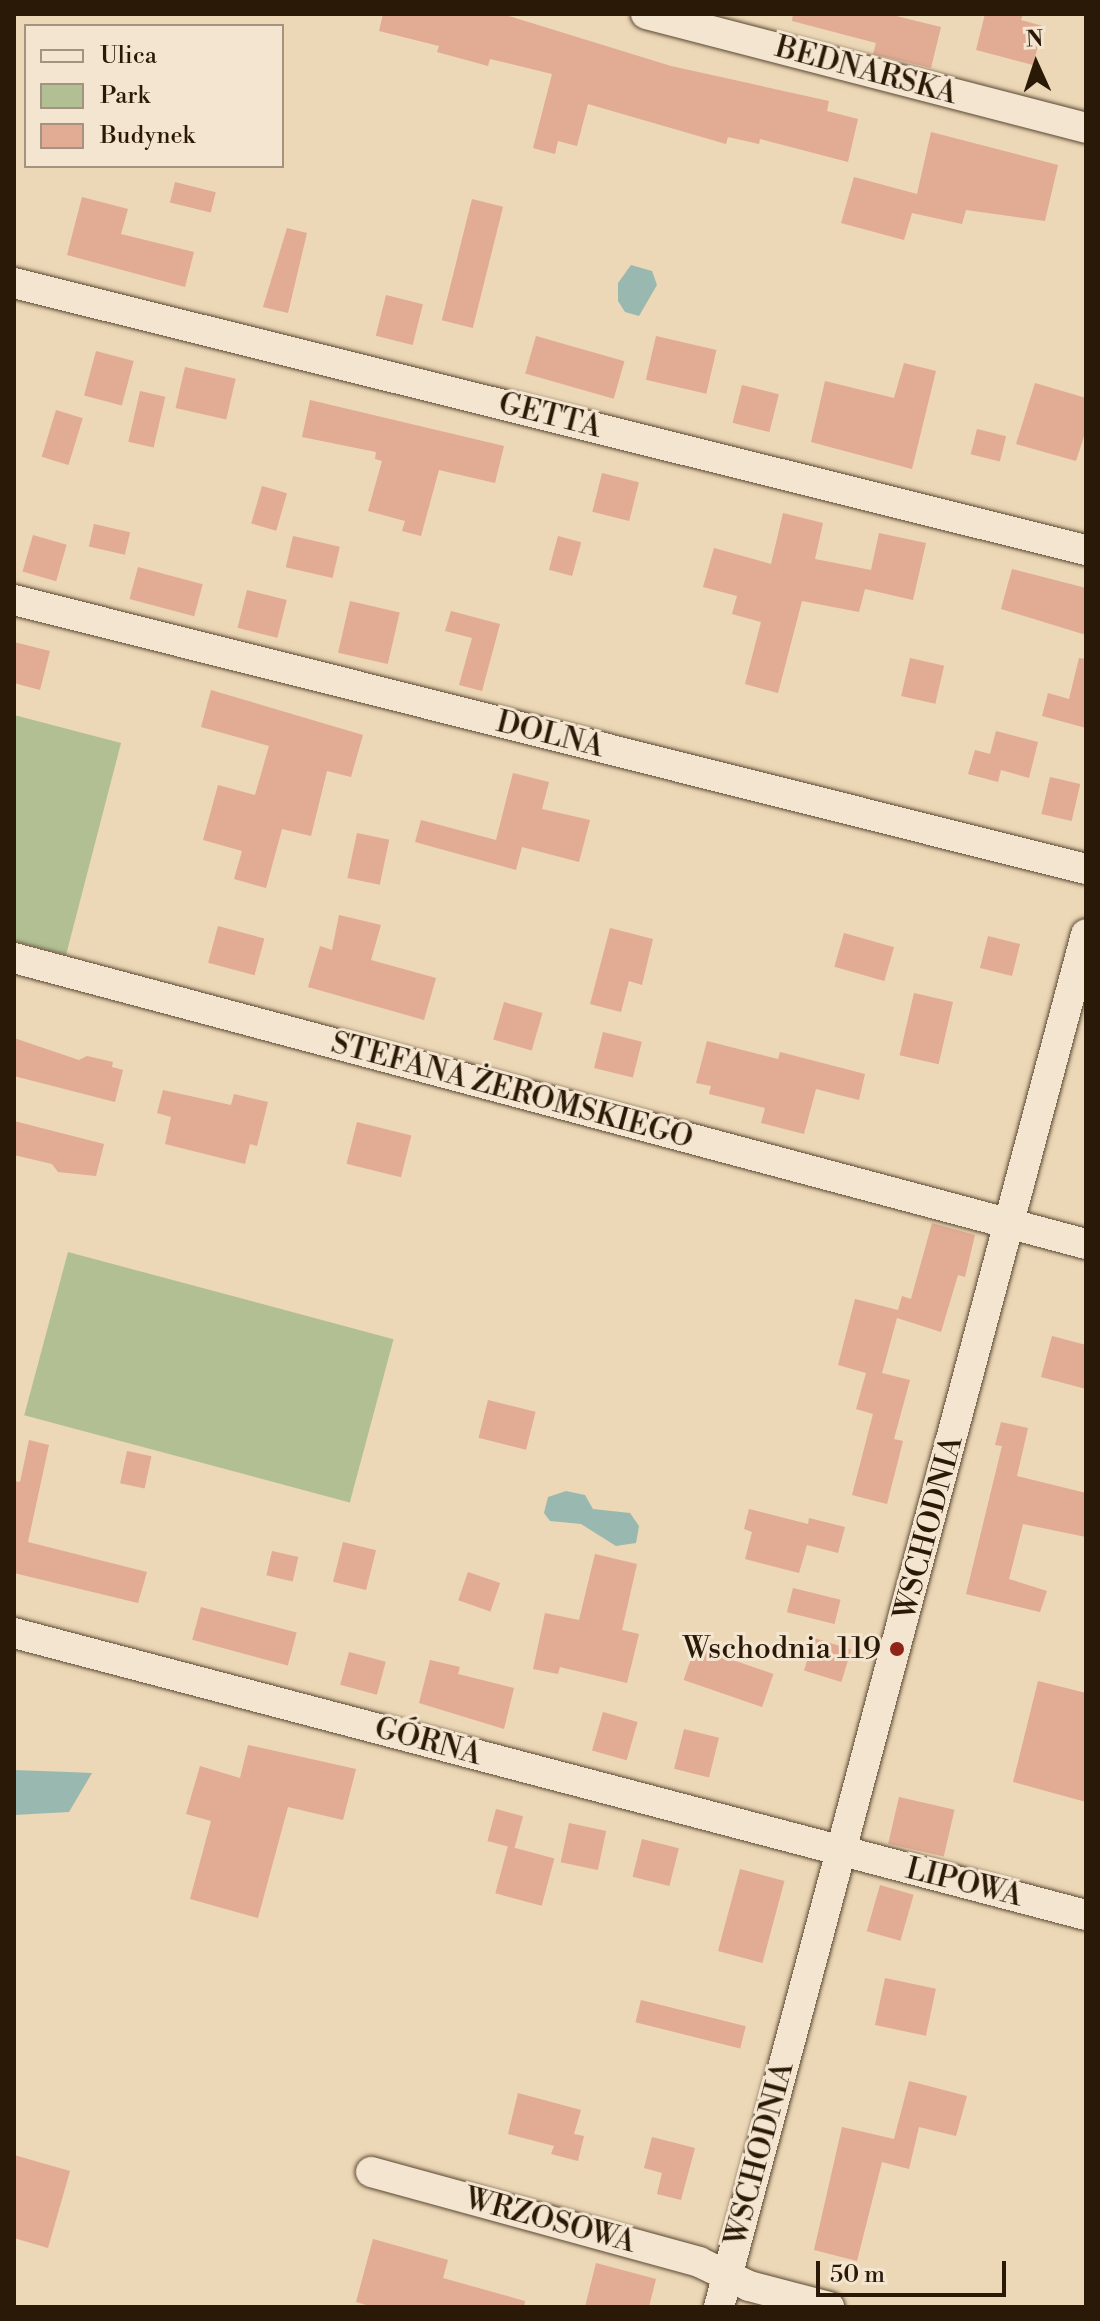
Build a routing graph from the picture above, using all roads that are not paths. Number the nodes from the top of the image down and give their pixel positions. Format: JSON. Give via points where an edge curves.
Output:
{"nodes":[{"id":1,"x":646,"y":14,"type":"edge"},
{"id":2,"x":1086,"y":128,"type":"edge"},
{"id":3,"x":14,"y":283,"type":"edge"},
{"id":4,"x":1086,"y":550,"type":"edge"},
{"id":5,"x":14,"y":600,"type":"edge"},
{"id":6,"x":1086,"y":869,"type":"edge"},
{"id":7,"x":1086,"y":934,"type":"edge"},
{"id":8,"x":14,"y":958,"type":"edge"},
{"id":9,"x":1011,"y":1224,"type":"junction"},
{"id":10,"x":1086,"y":1244,"type":"edge"},
{"id":11,"x":14,"y":1633,"type":"edge"},
{"id":12,"x":842,"y":1852,"type":"junction"},
{"id":13,"x":1086,"y":1915,"type":"edge"},
{"id":14,"x":371,"y":2172,"type":"dead end"},
{"id":15,"x":728,"y":2275,"type":"junction"},
{"id":16,"x":719,"y":2307,"type":"edge"},
{"id":17,"x":829,"y":2307,"type":"edge"}],
"edges":[{"from":1,"to":2,"type":"street","name":"BEDNARSKA"},
{"from":3,"to":4,"type":"street","name":"GETTA"},
{"from":5,"to":6,"type":"street","name":"DOLNA"},
{"from":7,"to":9,"type":"street","name":"WSCHODNIA"},
{"from":8,"to":9,"type":"street","name":"STEFANA ŻEROMSKIEGO"},
{"from":9,"to":10,"type":"street","name":"STEFANA ŻEROMSKIEGO"},
{"from":9,"to":12,"type":"street","name":"WSCHODNIA"},
{"from":11,"to":12,"type":"street","name":"GÓRNA"},
{"from":12,"to":13,"type":"street","name":"LIPOWA"},
{"from":12,"to":15,"type":"street","name":"WSCHODNIA"},
{"from":14,"to":15,"type":"street","name":"WRZOSOWA","via":[[699,2262]]},
{"from":15,"to":16,"type":"street","name":"WSCHODNIA"},
{"from":15,"to":17,"type":"street","name":"WRZOSOWA"}]}
